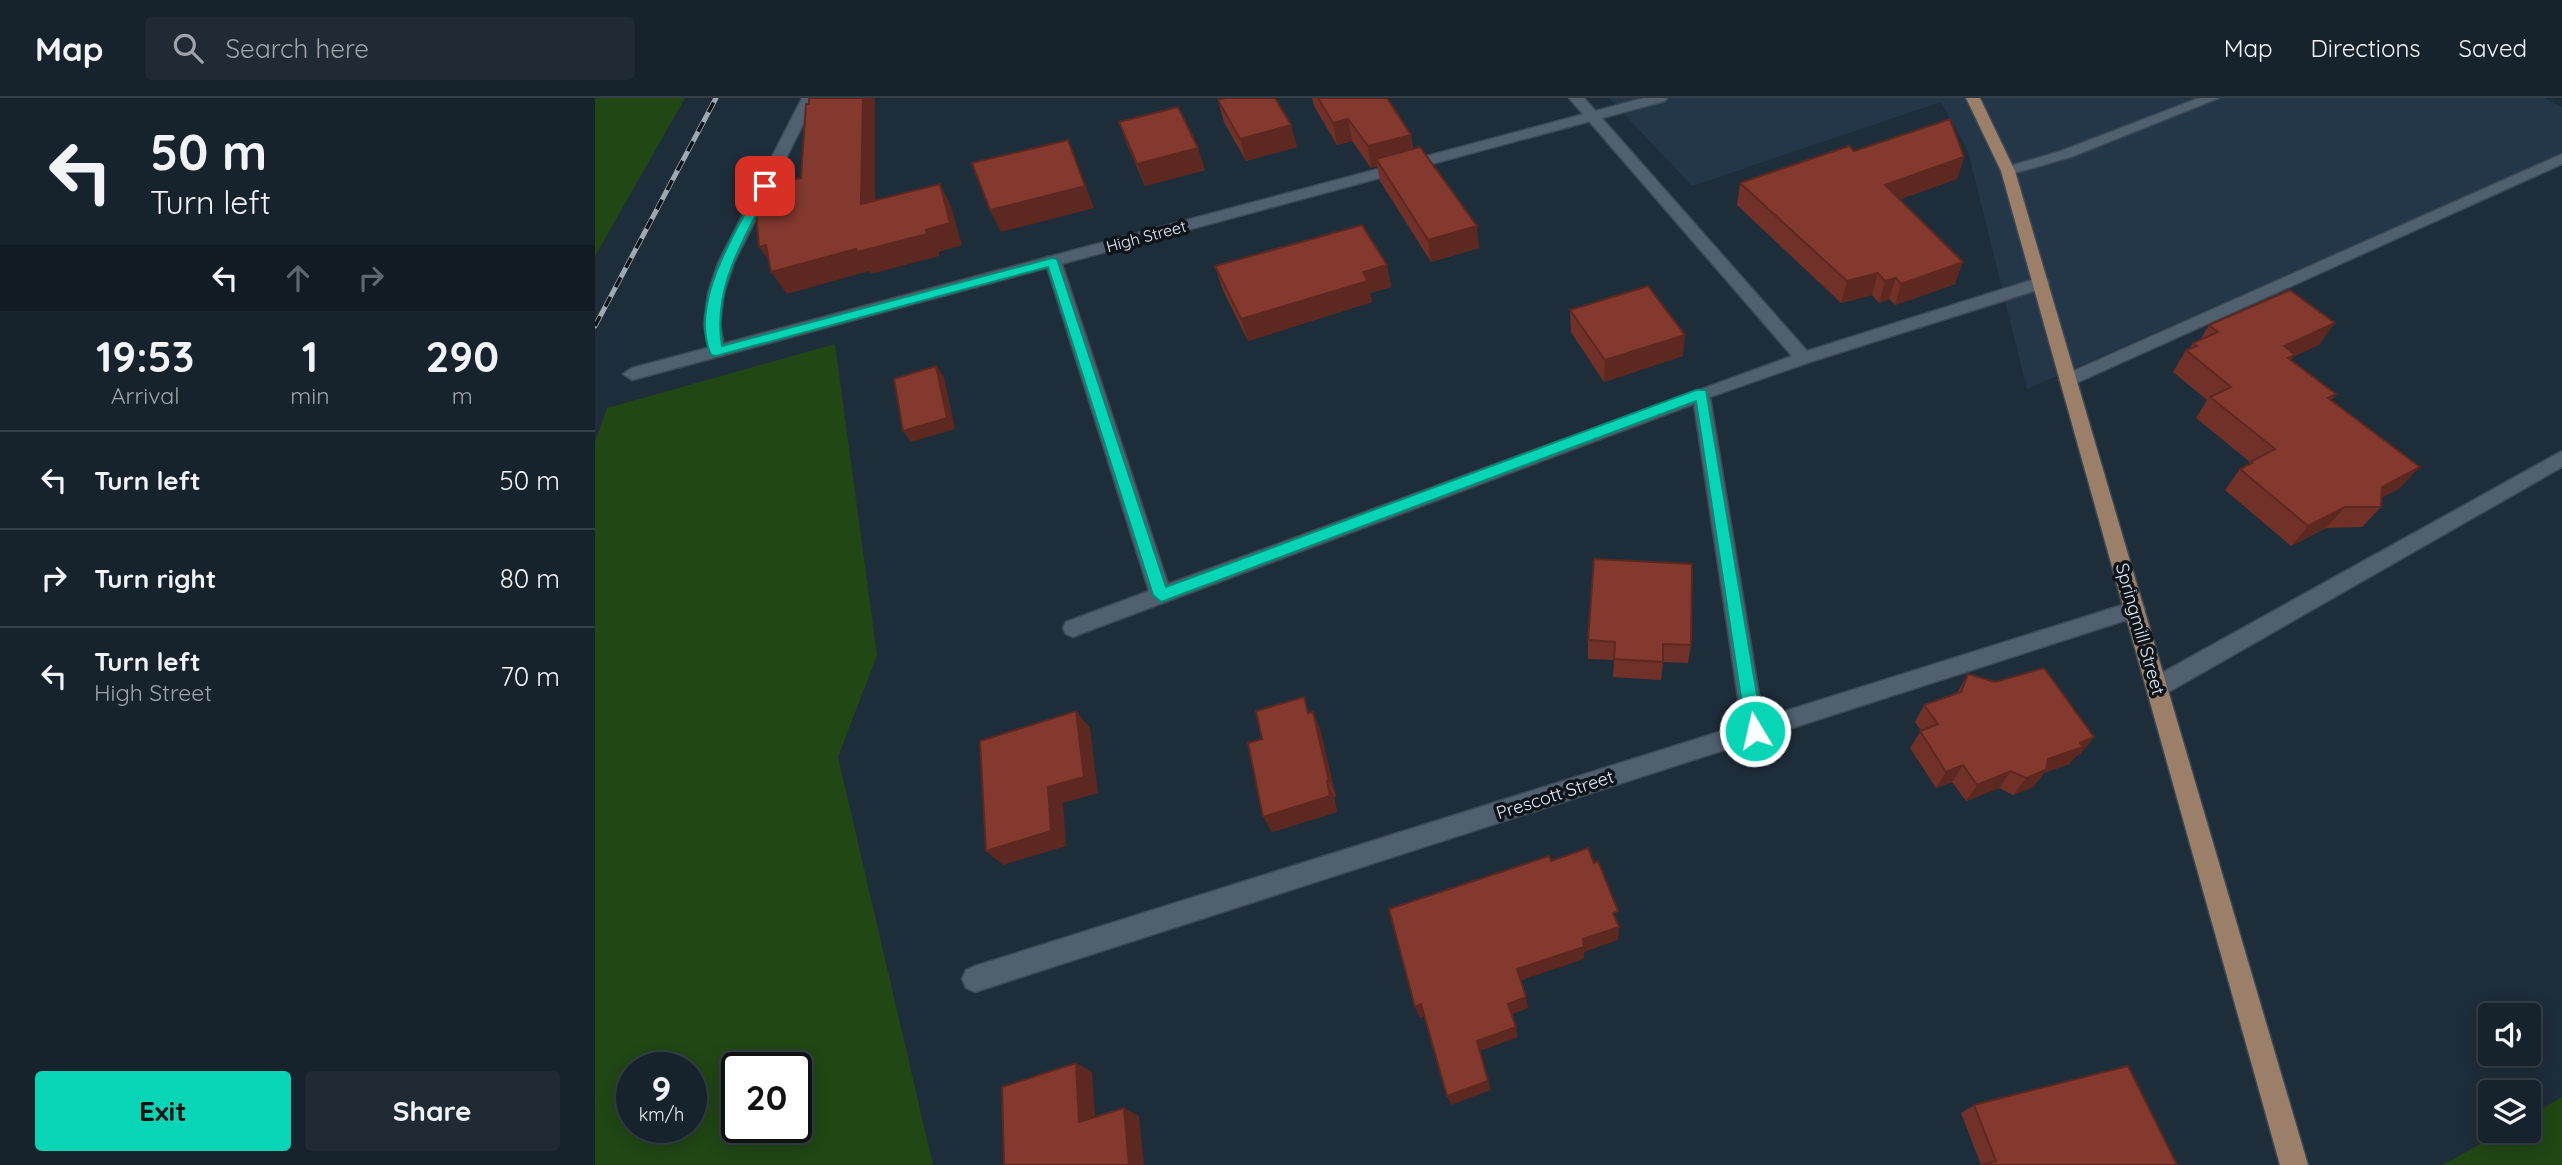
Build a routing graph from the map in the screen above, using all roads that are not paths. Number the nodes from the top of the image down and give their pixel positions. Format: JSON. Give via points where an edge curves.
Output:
{"nodes":[{"id":1,"x":809,"y":98,"type":"edge"},
{"id":2,"x":1576,"y":98,"type":"edge"},
{"id":3,"x":1660,"y":98,"type":"edge"},
{"id":4,"x":1973,"y":98,"type":"edge"},
{"id":5,"x":2212,"y":98,"type":"edge"},
{"id":6,"x":1592,"y":116,"type":"junction"},
{"id":7,"x":2562,"y":158,"type":"edge"},
{"id":8,"x":2008,"y":171,"type":"junction"},
{"id":9,"x":1052,"y":261,"type":"junction"},
{"id":10,"x":2041,"y":283,"type":"junction"},
{"id":11,"x":716,"y":352,"type":"junction"},
{"id":12,"x":1804,"y":358,"type":"junction"},
{"id":13,"x":632,"y":374,"type":"dead end"},
{"id":14,"x":2068,"y":380,"type":"junction"},
{"id":15,"x":1701,"y":394,"type":"junction"},
{"id":16,"x":2562,"y":458,"type":"edge"},
{"id":17,"x":1161,"y":595,"type":"junction"},
{"id":18,"x":2135,"y":609,"type":"junction"},
{"id":19,"x":1073,"y":628,"type":"dead end"},
{"id":20,"x":2157,"y":687,"type":"junction"},
{"id":21,"x":1755,"y":731,"type":"junction"},
{"id":22,"x":975,"y":979,"type":"dead end"},
{"id":23,"x":2294,"y":1165,"type":"edge"}],
"edges":[{"from":1,"to":11,"type":"street","via":[[726,263],[712,324]]},
{"from":2,"to":6,"type":"street"},
{"from":3,"to":6,"type":"street","name":"High Street"},
{"from":4,"to":8,"type":"main road","name":"Springmill Street"},
{"from":5,"to":8,"type":"street","via":[[2066,154]]},
{"from":6,"to":9,"type":"street","name":"High Street"},
{"from":6,"to":12,"type":"street"},
{"from":7,"to":14,"type":"street"},
{"from":8,"to":10,"type":"main road","name":"Springmill Street"},
{"from":9,"to":11,"type":"street","name":"High Street"},
{"from":9,"to":17,"type":"street"},
{"from":10,"to":12,"type":"street"},
{"from":10,"to":14,"type":"main road","name":"Springmill Street"},
{"from":11,"to":13,"type":"street","name":"High Street"},
{"from":12,"to":15,"type":"street"},
{"from":14,"to":18,"type":"main road","name":"Springmill Street"},
{"from":15,"to":17,"type":"street"},
{"from":15,"to":21,"type":"street"},
{"from":16,"to":20,"type":"street"},
{"from":17,"to":19,"type":"street"},
{"from":18,"to":20,"type":"main road","name":"Springmill Street"},
{"from":18,"to":21,"type":"street","name":"Prescott Street"},
{"from":20,"to":23,"type":"main road","name":"Springmill Street"},
{"from":21,"to":22,"type":"street","name":"Prescott Street"}]}
